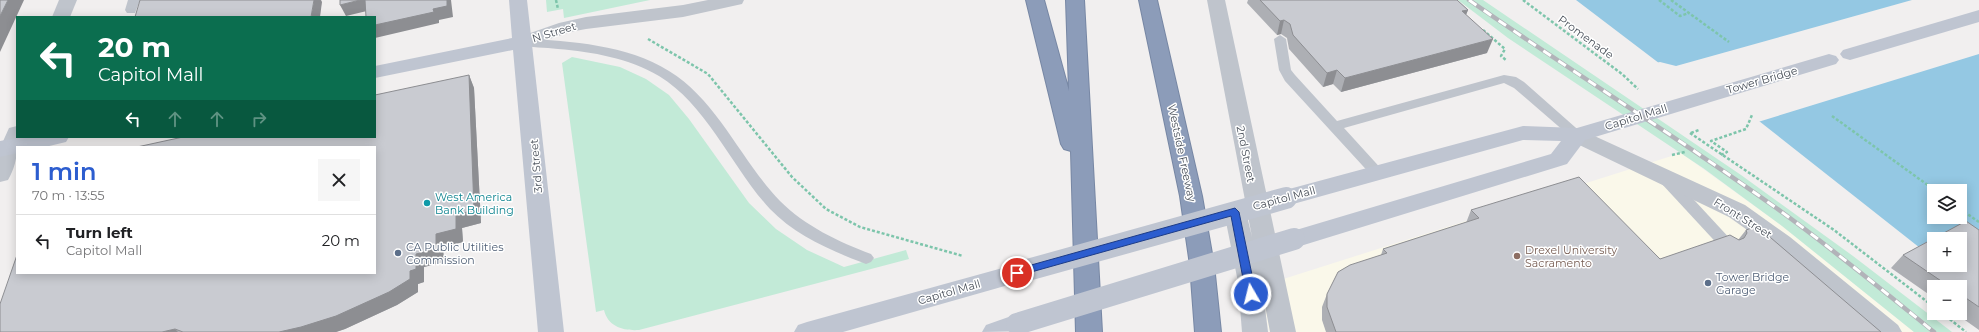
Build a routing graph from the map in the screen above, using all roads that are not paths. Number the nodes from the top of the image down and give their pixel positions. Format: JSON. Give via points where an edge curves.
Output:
{"nodes":[{"id":1,"x":68,"y":0,"type":"edge"},
{"id":2,"x":518,"y":0,"type":"edge"},
{"id":3,"x":735,"y":0,"type":"edge"},
{"id":4,"x":1035,"y":0,"type":"edge"},
{"id":5,"x":1075,"y":0,"type":"edge"},
{"id":6,"x":1148,"y":0,"type":"edge"},
{"id":7,"x":1216,"y":0,"type":"edge"},
{"id":8,"x":61,"y":16,"type":"edge"},
{"id":9,"x":1979,"y":16,"type":"edge"},
{"id":10,"x":1280,"y":39,"type":"edge"},
{"id":11,"x":523,"y":42,"type":"junction"},
{"id":12,"x":1850,"y":54,"type":"dead end"},
{"id":13,"x":1828,"y":60,"type":"dead end"},
{"id":14,"x":376,"y":72,"type":"edge"},
{"id":15,"x":1695,"y":99,"type":"joint"},
{"id":16,"x":1334,"y":126,"type":"junction"},
{"id":17,"x":1577,"y":134,"type":"junction"},
{"id":18,"x":50,"y":138,"type":"edge"},
{"id":19,"x":10,"y":143,"type":"edge"},
{"id":20,"x":1663,"y":165,"type":"junction"},
{"id":21,"x":1378,"y":172,"type":"junction"},
{"id":22,"x":0,"y":174,"type":"edge"},
{"id":23,"x":1082,"y":186,"type":"junction"},
{"id":24,"x":1235,"y":212,"type":"junction"},
{"id":25,"x":1728,"y":246,"type":"edge"},
{"id":26,"x":1244,"y":255,"type":"junction"},
{"id":27,"x":866,"y":258,"type":"dead end"},
{"id":28,"x":1006,"y":328,"type":"edge"},
{"id":29,"x":551,"y":332,"type":"edge"},
{"id":30,"x":807,"y":332,"type":"edge"},
{"id":31,"x":1089,"y":332,"type":"edge"},
{"id":32,"x":1208,"y":332,"type":"edge"},
{"id":33,"x":1255,"y":332,"type":"edge"},
{"id":34,"x":1283,"y":332,"type":"edge"},
{"id":35,"x":1889,"y":332,"type":"edge"}],
"edges":[{"from":1,"to":8,"type":"street"},
{"from":2,"to":11,"type":"main road","name":"3rd Street"},
{"from":3,"to":11,"type":"street","name":"N Street","via":[[683,11],[586,23]]},
{"from":4,"to":23,"type":"highway"},
{"from":5,"to":23,"type":"highway"},
{"from":6,"to":32,"type":"highway","name":"Westside Freeway","via":[[1191,196],[1202,265]]},
{"from":7,"to":34,"type":"street","name":"2nd Street"},
{"from":9,"to":12,"type":"main road"},
{"from":10,"to":16,"type":"lane","via":[[1285,70]]},
{"from":11,"to":14,"type":"main road","name":"N Street"},
{"from":11,"to":27,"type":"lane","via":[[603,50],[633,58],[663,72],[694,98],[776,206],[815,235]]},
{"from":11,"to":29,"type":"main road","name":"3rd Street"},
{"from":13,"to":15,"type":"main road","name":"Tower Bridge"},
{"from":15,"to":17,"type":"main road","name":"Capitol Mall"},
{"from":16,"to":17,"type":"lane","via":[[1504,79],[1519,85]]},
{"from":16,"to":21,"type":"lane"},
{"from":17,"to":20,"type":"street","name":"Front Street"},
{"from":17,"to":21,"type":"main road","name":"Capitol Mall","via":[[1523,133]]},
{"from":17,"to":26,"type":"main road","bridge":true,"via":[[1560,159]]},
{"from":18,"to":19,"type":"main road"},
{"from":19,"to":22,"type":"street"},
{"from":20,"to":25,"type":"lane"},
{"from":20,"to":35,"type":"street","name":"Front Street","via":[[1782,243]]},
{"from":21,"to":24,"type":"main road","name":"Capitol Mall","bridge":true},
{"from":23,"to":31,"type":"highway"},
{"from":24,"to":26,"type":"street"},
{"from":24,"to":30,"type":"main road","name":"Capitol Mall","bridge":true},
{"from":26,"to":28,"type":"main road","bridge":true},
{"from":26,"to":33,"type":"street","via":[[1250,282]]}]}
